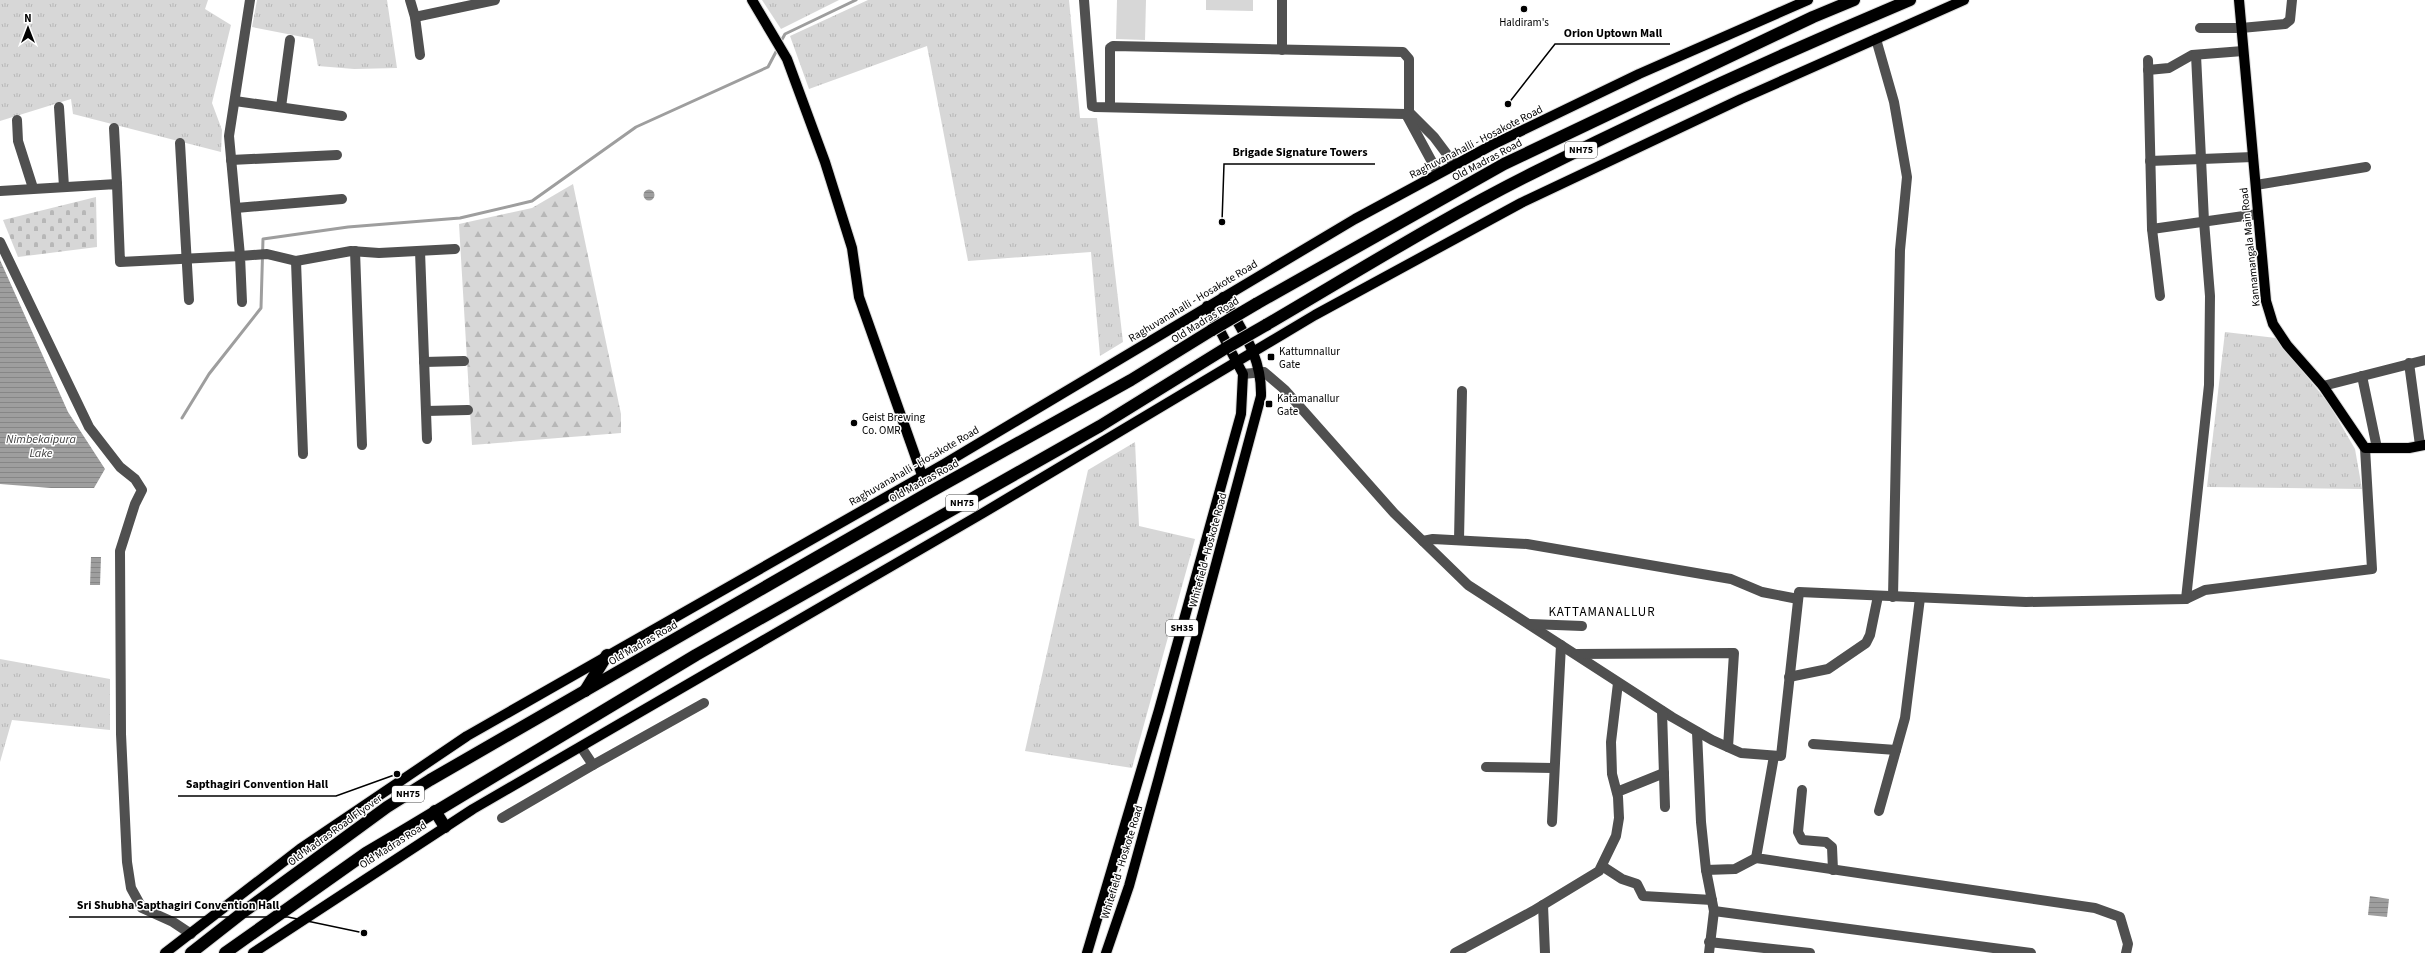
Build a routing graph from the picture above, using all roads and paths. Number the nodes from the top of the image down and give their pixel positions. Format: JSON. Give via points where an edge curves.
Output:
{"nodes":[{"id":1,"x":250,"y":0,"type":"edge"},
{"id":2,"x":410,"y":0,"type":"edge"},
{"id":3,"x":495,"y":0,"type":"edge"},
{"id":4,"x":752,"y":0,"type":"edge"},
{"id":5,"x":1084,"y":0,"type":"edge"},
{"id":6,"x":1282,"y":0,"type":"edge"},
{"id":7,"x":1808,"y":0,"type":"edge"},
{"id":8,"x":1854,"y":0,"type":"edge"},
{"id":9,"x":1910,"y":0,"type":"edge"},
{"id":10,"x":1964,"y":0,"type":"edge"},
{"id":11,"x":2239,"y":0,"type":"edge"},
{"id":12,"x":2292,"y":0,"type":"edge"},
{"id":13,"x":475,"y":3,"type":"edge"},
{"id":14,"x":415,"y":17,"type":"junction"},
{"id":15,"x":2200,"y":28,"type":"dead end"},
{"id":16,"x":2241,"y":28,"type":"junction"},
{"id":17,"x":1876,"y":39,"type":"junction"},
{"id":18,"x":290,"y":40,"type":"dead end"},
{"id":19,"x":1282,"y":50,"type":"junction"},
{"id":20,"x":2243,"y":51,"type":"junction"},
{"id":21,"x":420,"y":55,"type":"dead end"},
{"id":22,"x":2196,"y":55,"type":"junction"},
{"id":23,"x":235,"y":101,"type":"junction"},
{"id":24,"x":59,"y":107,"type":"dead end"},
{"id":25,"x":281,"y":107,"type":"junction"},
{"id":26,"x":1110,"y":108,"type":"junction"},
{"id":27,"x":1407,"y":113,"type":"junction"},
{"id":28,"x":342,"y":116,"type":"dead end"},
{"id":29,"x":17,"y":120,"type":"dead end"},
{"id":30,"x":114,"y":128,"type":"dead end"},
{"id":31,"x":180,"y":143,"type":"dead end"},
{"id":32,"x":337,"y":154,"type":"dead end"},
{"id":33,"x":2253,"y":157,"type":"junction"},
{"id":34,"x":2202,"y":159,"type":"junction"},
{"id":35,"x":231,"y":160,"type":"junction"},
{"id":36,"x":2150,"y":161,"type":"junction"},
{"id":37,"x":1455,"y":165,"type":"junction"},
{"id":38,"x":2366,"y":166,"type":"dead end"},
{"id":39,"x":1438,"y":174,"type":"junction"},
{"id":40,"x":117,"y":184,"type":"junction"},
{"id":41,"x":2256,"y":185,"type":"junction"},
{"id":42,"x":64,"y":187,"type":"junction"},
{"id":43,"x":33,"y":188,"type":"junction"},
{"id":44,"x":0,"y":190,"type":"edge"},
{"id":45,"x":342,"y":199,"type":"dead end"},
{"id":46,"x":236,"y":208,"type":"junction"},
{"id":47,"x":2258,"y":214,"type":"junction"},
{"id":48,"x":2204,"y":221,"type":"junction"},
{"id":49,"x":2152,"y":229,"type":"junction"},
{"id":50,"x":0,"y":242,"type":"edge"},
{"id":51,"x":455,"y":249,"type":"dead end"},
{"id":52,"x":355,"y":251,"type":"junction"},
{"id":53,"x":420,"y":251,"type":"junction"},
{"id":54,"x":240,"y":256,"type":"junction"},
{"id":55,"x":187,"y":259,"type":"junction"},
{"id":56,"x":296,"y":261,"type":"junction"},
{"id":57,"x":2160,"y":296,"type":"dead end"},
{"id":58,"x":1223,"y":297,"type":"junction"},
{"id":59,"x":189,"y":300,"type":"dead end"},
{"id":60,"x":242,"y":302,"type":"dead end"},
{"id":61,"x":1207,"y":306,"type":"junction"},
{"id":62,"x":1254,"y":351,"type":"junction"},
{"id":63,"x":464,"y":360,"type":"dead end"},
{"id":64,"x":1237,"y":360,"type":"junction"},
{"id":65,"x":2425,"y":360,"type":"edge"},
{"id":66,"x":424,"y":362,"type":"junction"},
{"id":67,"x":2409,"y":363,"type":"junction"},
{"id":68,"x":1261,"y":371,"type":"junction"},
{"id":69,"x":1243,"y":374,"type":"junction"},
{"id":70,"x":2362,"y":376,"type":"junction"},
{"id":71,"x":2323,"y":386,"type":"junction"},
{"id":72,"x":1462,"y":391,"type":"dead end"},
{"id":73,"x":468,"y":410,"type":"dead end"},
{"id":74,"x":426,"y":412,"type":"junction"},
{"id":75,"x":427,"y":439,"type":"dead end"},
{"id":76,"x":362,"y":445,"type":"dead end"},
{"id":77,"x":2423,"y":445,"type":"edge"},
{"id":78,"x":2365,"y":448,"type":"junction"},
{"id":79,"x":2377,"y":448,"type":"junction"},
{"id":80,"x":303,"y":454,"type":"dead end"},
{"id":81,"x":922,"y":475,"type":"junction"},
{"id":82,"x":1459,"y":540,"type":"junction"},
{"id":83,"x":1423,"y":541,"type":"junction"},
{"id":84,"x":1878,"y":596,"type":"junction"},
{"id":85,"x":1893,"y":597,"type":"junction"},
{"id":86,"x":1920,"y":598,"type":"junction"},
{"id":87,"x":2186,"y":599,"type":"junction"},
{"id":88,"x":1798,"y":600,"type":"junction"},
{"id":89,"x":1528,"y":624,"type":"junction"},
{"id":90,"x":1582,"y":626,"type":"dead end"},
{"id":91,"x":1561,"y":645,"type":"junction"},
{"id":92,"x":1576,"y":654,"type":"junction"},
{"id":93,"x":607,"y":655,"type":"junction"},
{"id":94,"x":1789,"y":677,"type":"junction"},
{"id":95,"x":1618,"y":683,"type":"junction"},
{"id":96,"x":585,"y":692,"type":"junction"},
{"id":97,"x":704,"y":703,"type":"dead end"},
{"id":98,"x":1662,"y":711,"type":"junction"},
{"id":99,"x":1697,"y":732,"type":"junction"},
{"id":100,"x":1813,"y":744,"type":"dead end"},
{"id":101,"x":581,"y":747,"type":"junction"},
{"id":102,"x":1728,"y":747,"type":"junction"},
{"id":103,"x":1896,"y":750,"type":"junction"},
{"id":104,"x":1774,"y":756,"type":"junction"},
{"id":105,"x":593,"y":765,"type":"junction"},
{"id":106,"x":1486,"y":767,"type":"dead end"},
{"id":107,"x":1553,"y":768,"type":"junction"},
{"id":108,"x":1664,"y":773,"type":"junction"},
{"id":109,"x":1802,"y":790,"type":"dead end"},
{"id":110,"x":1617,"y":792,"type":"junction"},
{"id":111,"x":1665,"y":807,"type":"dead end"},
{"id":112,"x":435,"y":811,"type":"junction"},
{"id":113,"x":1879,"y":811,"type":"dead end"},
{"id":114,"x":502,"y":818,"type":"dead end"},
{"id":115,"x":1552,"y":822,"type":"dead end"},
{"id":116,"x":445,"y":827,"type":"junction"},
{"id":117,"x":1756,"y":858,"type":"junction"},
{"id":118,"x":1602,"y":866,"type":"junction"},
{"id":119,"x":1706,"y":870,"type":"junction"},
{"id":120,"x":1833,"y":870,"type":"junction"},
{"id":121,"x":1712,"y":900,"type":"junction"},
{"id":122,"x":1543,"y":905,"type":"junction"},
{"id":123,"x":1714,"y":911,"type":"junction"},
{"id":124,"x":191,"y":934,"type":"junction"},
{"id":125,"x":1709,"y":942,"type":"junction"},
{"id":126,"x":1465,"y":950,"type":"edge"},
{"id":127,"x":165,"y":953,"type":"edge"},
{"id":128,"x":191,"y":953,"type":"edge"},
{"id":129,"x":225,"y":953,"type":"edge"},
{"id":130,"x":253,"y":953,"type":"edge"},
{"id":131,"x":1088,"y":953,"type":"edge"},
{"id":132,"x":1106,"y":953,"type":"edge"},
{"id":133,"x":1455,"y":953,"type":"edge"},
{"id":134,"x":1545,"y":953,"type":"edge"},
{"id":135,"x":1709,"y":953,"type":"edge"},
{"id":136,"x":1810,"y":953,"type":"edge"},
{"id":137,"x":2031,"y":953,"type":"edge"},
{"id":138,"x":2126,"y":953,"type":"edge"}],
"edges":[{"from":1,"to":23,"type":"street"},
{"from":2,"to":14,"type":"street"},
{"from":3,"to":13,"type":"street"},
{"from":4,"to":81,"type":"main road","via":[[787,59],[825,162],[852,248],[859,296]]},
{"from":5,"to":26,"type":"street","via":[[1092,106]]},
{"from":6,"to":19,"type":"street"},
{"from":7,"to":37,"type":"main road","name":"Raghuvanahalli - Hosakote Road","via":[[1639,74]]},
{"from":8,"to":96,"type":"highway","name":"Old Madras Road","number":"NH75","bridge":true,"via":[[1813,17],[1504,164],[1256,304],[1131,380],[886,517]]},
{"from":9,"to":112,"type":"highway","name":"Old Madras Road","number":"NH75","bridge":true,"via":[[1822,38],[1536,171],[1449,218],[1226,348],[1100,426],[696,655]]},
{"from":10,"to":17,"type":"main road","name":"Old Madras Road"},
{"from":11,"to":16,"type":"main road","name":"Kannamangala Main Road"},
{"from":12,"to":16,"type":"street","via":[[2290,20],[2285,24]]},
{"from":13,"to":14,"type":"street"},
{"from":14,"to":21,"type":"street"},
{"from":15,"to":16,"type":"street"},
{"from":16,"to":20,"type":"main road","name":"Kannamangala Main Road"},
{"from":17,"to":62,"type":"main road","name":"Old Madras Road","via":[[1521,203]]},
{"from":17,"to":85,"type":"street","via":[[1894,102],[1907,177],[1900,250]]},
{"from":18,"to":25,"type":"street"},
{"from":19,"to":26,"type":"street","via":[[1113,46],[1110,48]]},
{"from":19,"to":27,"type":"street","via":[[1402,52],[1409,59]]},
{"from":20,"to":22,"type":"street"},
{"from":20,"to":33,"type":"main road","name":"Kannamangala Main Road"},
{"from":22,"to":34,"type":"street"},
{"from":22,"to":36,"type":"street","via":[[2169,68],[2148,65]]},
{"from":23,"to":25,"type":"street"},
{"from":23,"to":35,"type":"street","via":[[229,136]]},
{"from":24,"to":42,"type":"street"},
{"from":25,"to":28,"type":"street"},
{"from":26,"to":27,"type":"street"},
{"from":27,"to":37,"type":"street","via":[[1434,137]]},
{"from":27,"to":39,"type":"street"},
{"from":29,"to":43,"type":"street","via":[[18,142]]},
{"from":30,"to":40,"type":"street"},
{"from":31,"to":55,"type":"street"},
{"from":32,"to":35,"type":"street"},
{"from":33,"to":34,"type":"street"},
{"from":33,"to":41,"type":"main road","name":"Kannamangala Main Road"},
{"from":34,"to":36,"type":"street"},
{"from":34,"to":48,"type":"street"},
{"from":35,"to":46,"type":"street"},
{"from":36,"to":49,"type":"street"},
{"from":37,"to":39,"type":"main road","name":"Raghuvanahalli - Hosakote Road"},
{"from":38,"to":41,"type":"street"},
{"from":39,"to":58,"type":"main road","name":"Raghuvanahalli - Hosakote Road","via":[[1355,219]]},
{"from":40,"to":42,"type":"street"},
{"from":40,"to":55,"type":"street","via":[[120,262]]},
{"from":41,"to":47,"type":"main road","name":"Kannamangala Main Road"},
{"from":42,"to":43,"type":"street"},
{"from":43,"to":44,"type":"street"},
{"from":45,"to":46,"type":"street"},
{"from":46,"to":54,"type":"street"},
{"from":47,"to":48,"type":"street"},
{"from":47,"to":71,"type":"main road","name":"Kannamangala Main Road","via":[[2266,301],[2273,324],[2287,345]]},
{"from":48,"to":49,"type":"street"},
{"from":48,"to":87,"type":"street","via":[[2210,296],[2209,385]]},
{"from":49,"to":57,"type":"street"},
{"from":50,"to":124,"type":"street","via":[[89,427],[142,490],[120,551],[121,734],[127,862],[131,888],[142,908],[173,922]]},
{"from":51,"to":53,"type":"street"},
{"from":52,"to":53,"type":"street"},
{"from":52,"to":56,"type":"street"},
{"from":52,"to":76,"type":"street"},
{"from":53,"to":66,"type":"street"},
{"from":54,"to":55,"type":"street"},
{"from":54,"to":56,"type":"street","via":[[267,254]]},
{"from":54,"to":60,"type":"street"},
{"from":55,"to":59,"type":"street"},
{"from":56,"to":80,"type":"street"},
{"from":58,"to":61,"type":"main road","name":"Raghuvanahalli - Hosakote Road"},
{"from":58,"to":62,"type":"main road","name":"Whitefield - Hoskote Road","number":"SH35"},
{"from":61,"to":64,"type":"main road","name":"Whitefield - Hoskote Road","number":"SH35"},
{"from":61,"to":81,"type":"main road","name":"Raghuvanahalli - Hosakote Road"},
{"from":62,"to":64,"type":"main road","name":"Old Madras Road"},
{"from":62,"to":68,"type":"main road","name":"Whitefield - Hoskote Road","number":"SH35"},
{"from":63,"to":66,"type":"street"},
{"from":64,"to":69,"type":"main road","name":"Whitefield - Hoskote Road","number":"SH35"},
{"from":64,"to":101,"type":"main road","name":"Old Madras Road","via":[[997,505]]},
{"from":65,"to":67,"type":"street"},
{"from":66,"to":74,"type":"street"},
{"from":67,"to":70,"type":"street"},
{"from":67,"to":77,"type":"street"},
{"from":68,"to":69,"type":"street"},
{"from":68,"to":83,"type":"street","via":[[1270,375],[1286,390],[1394,513]]},
{"from":68,"to":132,"type":"main road","name":"Whitefield - Hoskote Road","number":"SH35","via":[[1261,396],[1255,424],[1133,871]]},
{"from":69,"to":131,"type":"main road","name":"Whitefield - Hoskote Road","number":"SH35","via":[[1241,414]]},
{"from":70,"to":71,"type":"street"},
{"from":70,"to":79,"type":"street"},
{"from":71,"to":78,"type":"main road","name":"Kannamangala Main Road"},
{"from":72,"to":82,"type":"street"},
{"from":73,"to":74,"type":"street"},
{"from":74,"to":75,"type":"street"},
{"from":77,"to":79,"type":"main road"},
{"from":78,"to":79,"type":"main road"},
{"from":78,"to":87,"type":"street","via":[[2372,570],[2205,590]]},
{"from":81,"to":93,"type":"main road","name":"Raghuvanahalli - Hosakote Road"},
{"from":82,"to":83,"type":"street"},
{"from":82,"to":88,"type":"street","via":[[1527,544],[1690,571],[1731,579],[1762,592]]},
{"from":83,"to":89,"type":"street","via":[[1468,586]]},
{"from":84,"to":85,"type":"street"},
{"from":84,"to":88,"type":"street","via":[[1799,592]]},
{"from":84,"to":94,"type":"street","via":[[1866,643],[1828,669]]},
{"from":85,"to":86,"type":"street"},
{"from":86,"to":87,"type":"street","via":[[2026,602]]},
{"from":86,"to":103,"type":"street","via":[[1905,718]]},
{"from":88,"to":94,"type":"street"},
{"from":89,"to":90,"type":"street"},
{"from":89,"to":91,"type":"street"},
{"from":91,"to":92,"type":"street"},
{"from":91,"to":107,"type":"street"},
{"from":92,"to":95,"type":"street"},
{"from":92,"to":102,"type":"street","via":[[1734,653]]},
{"from":93,"to":96,"type":"highway"},
{"from":93,"to":124,"type":"main road","name":"Raghuvanahalli - Hosakote Road","via":[[461,740],[300,849]]},
{"from":94,"to":104,"type":"street","via":[[1781,756]]},
{"from":95,"to":98,"type":"street"},
{"from":95,"to":110,"type":"street","via":[[1611,742],[1612,774]]},
{"from":96,"to":128,"type":"highway","name":"Old Madras Road Flyover","number":"NH75","via":[[451,767],[387,807]]},
{"from":97,"to":105,"type":"street"},
{"from":98,"to":99,"type":"street"},
{"from":98,"to":108,"type":"street"},
{"from":99,"to":102,"type":"street"},
{"from":99,"to":119,"type":"street"},
{"from":100,"to":103,"type":"street"},
{"from":101,"to":105,"type":"street"},
{"from":101,"to":116,"type":"main road","name":"Old Madras Road"},
{"from":102,"to":104,"type":"street","via":[[1741,753]]},
{"from":103,"to":113,"type":"street"},
{"from":104,"to":117,"type":"street"},
{"from":105,"to":114,"type":"street"},
{"from":106,"to":107,"type":"street"},
{"from":107,"to":115,"type":"street"},
{"from":108,"to":110,"type":"street"},
{"from":108,"to":111,"type":"street"},
{"from":109,"to":120,"type":"street","via":[[1798,832],[1802,840],[1826,842],[1832,847]]},
{"from":110,"to":118,"type":"street","via":[[1619,818],[1616,836]]},
{"from":112,"to":116,"type":"highway"},
{"from":112,"to":129,"type":"highway","number":"NH75","via":[[366,853]]},
{"from":116,"to":130,"type":"main road","name":"Old Madras Road"},
{"from":117,"to":119,"type":"street","via":[[1736,869]]},
{"from":117,"to":120,"type":"street"},
{"from":118,"to":121,"type":"street","via":[[1622,879],[1637,884],[1643,896]]},
{"from":118,"to":122,"type":"street","via":[[1599,871]]},
{"from":119,"to":121,"type":"street"},
{"from":120,"to":138,"type":"street","via":[[2095,908],[2120,917],[2128,944]]},
{"from":121,"to":123,"type":"street"},
{"from":122,"to":126,"type":"street"},
{"from":122,"to":134,"type":"street"},
{"from":123,"to":125,"type":"street"},
{"from":123,"to":137,"type":"street"},
{"from":124,"to":127,"type":"main road","name":"Raghuvanahalli - Hosakote Road"},
{"from":125,"to":135,"type":"street"},
{"from":125,"to":136,"type":"street"},
{"from":126,"to":133,"type":"street"}]}
